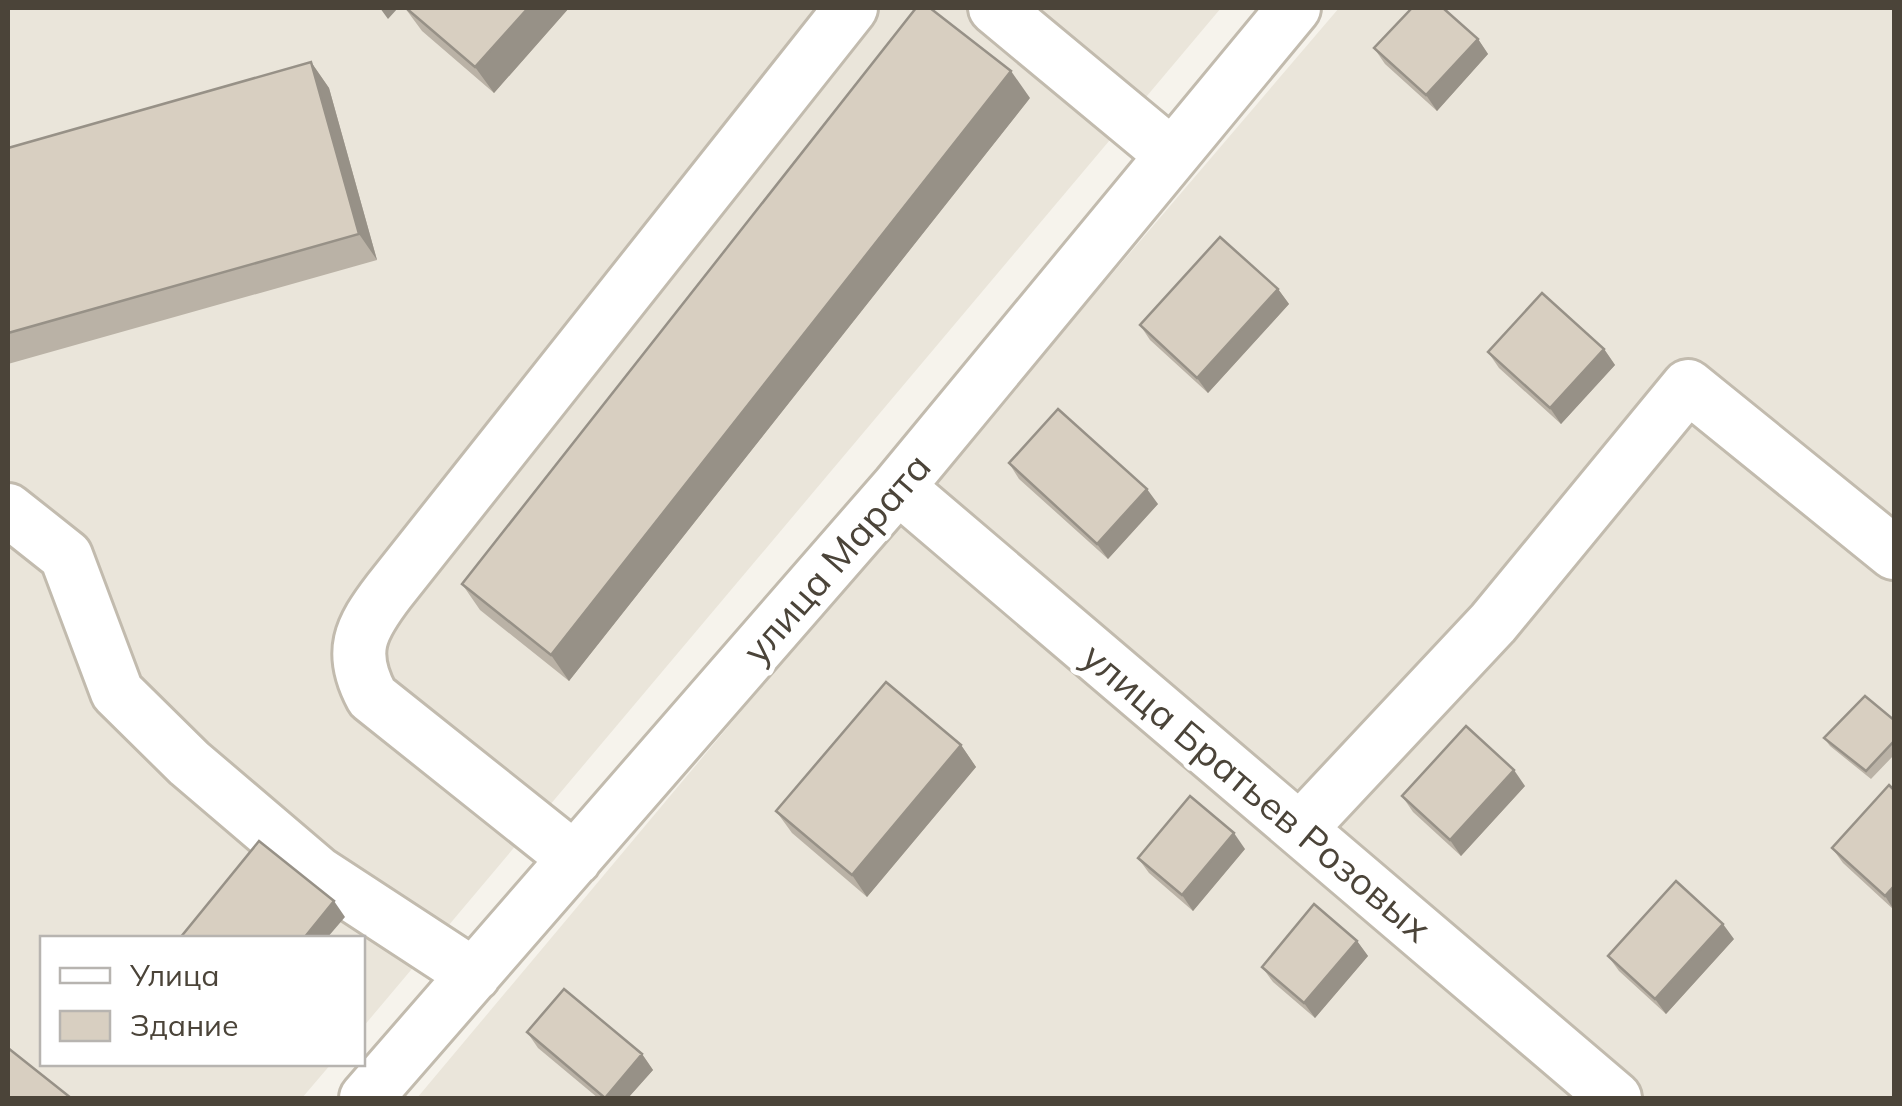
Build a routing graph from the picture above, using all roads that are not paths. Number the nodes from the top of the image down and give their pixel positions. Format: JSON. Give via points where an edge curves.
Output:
{"nodes":[{"id":1,"x":851,"y":8,"type":"edge"},
{"id":2,"x":995,"y":8,"type":"edge"},
{"id":3,"x":1294,"y":8,"type":"edge"},
{"id":4,"x":1172,"y":156,"type":"junction"},
{"id":5,"x":898,"y":486,"type":"junction"},
{"id":6,"x":8,"y":510,"type":"edge"},
{"id":7,"x":1894,"y":553,"type":"edge"},
{"id":8,"x":1300,"y":829,"type":"junction"},
{"id":9,"x":574,"y":859,"type":"junction"},
{"id":10,"x":474,"y":975,"type":"junction"},
{"id":11,"x":366,"y":1098,"type":"edge"},
{"id":12,"x":1615,"y":1098,"type":"edge"}],
"edges":[{"from":1,"to":9,"type":"street","via":[[363,628],[359,666],[372,698]]},
{"from":2,"to":4,"type":"street"},
{"from":3,"to":4,"type":"street","name":"улица Марата"},
{"from":4,"to":5,"type":"street","name":"улица Марата"},
{"from":5,"to":8,"type":"street","name":"улица Братьев Розовых"},
{"from":5,"to":9,"type":"street","name":"улица Марата"},
{"from":6,"to":10,"type":"street","via":[[66,556],[117,692],[188,764],[318,873]]},
{"from":7,"to":8,"type":"street","via":[[1688,386],[1493,624]]},
{"from":8,"to":12,"type":"street","name":"улица Братьев Розовых"},
{"from":9,"to":10,"type":"street","name":"улица Марата"},
{"from":10,"to":11,"type":"street","name":"улица Марата"}]}
